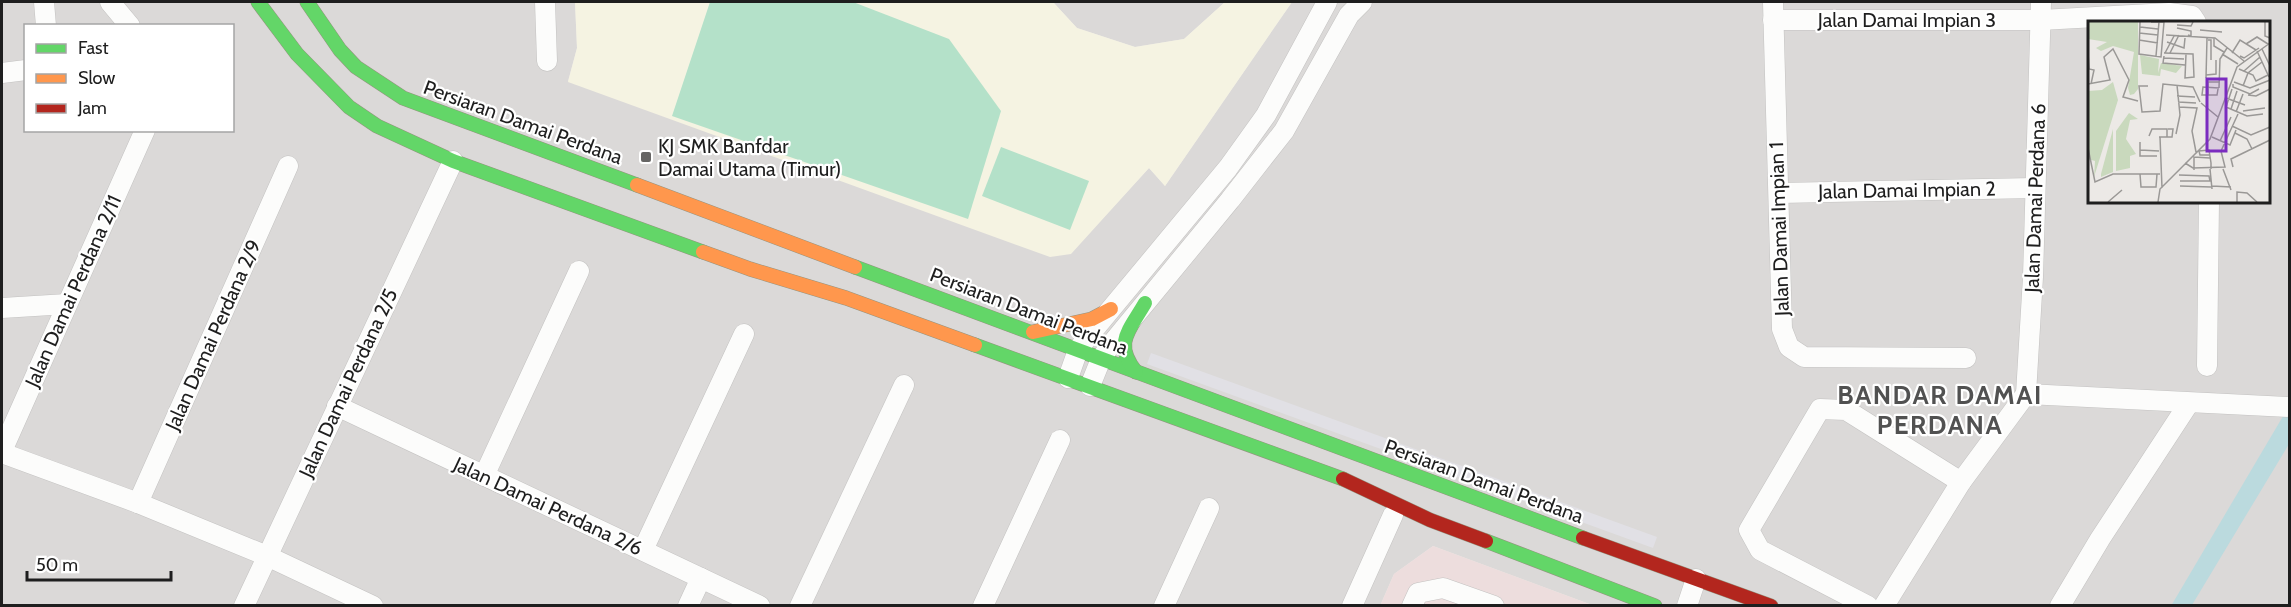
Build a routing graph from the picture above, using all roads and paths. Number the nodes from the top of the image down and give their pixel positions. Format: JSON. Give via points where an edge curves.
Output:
{"nodes":[{"id":1,"x":44,"y":2,"type":"edge"},
{"id":2,"x":110,"y":2,"type":"edge"},
{"id":3,"x":258,"y":2,"type":"edge"},
{"id":4,"x":545,"y":2,"type":"edge"},
{"id":5,"x":1327,"y":2,"type":"edge"},
{"id":6,"x":1362,"y":2,"type":"edge"},
{"id":7,"x":307,"y":4,"type":"edge"},
{"id":8,"x":2168,"y":7,"type":"edge"},
{"id":9,"x":276,"y":9,"type":"dead end"},
{"id":10,"x":1773,"y":11,"type":"edge"},
{"id":11,"x":2041,"y":11,"type":"edge"},
{"id":12,"x":2194,"y":19,"type":"edge"},
{"id":13,"x":46,"y":24,"type":"edge"},
{"id":14,"x":127,"y":24,"type":"edge"},
{"id":15,"x":274,"y":25,"type":"junction"},
{"id":16,"x":547,"y":61,"type":"dead end"},
{"id":17,"x":24,"y":70,"type":"edge"},
{"id":18,"x":2,"y":73,"type":"edge"},
{"id":19,"x":144,"y":132,"type":"edge"},
{"id":20,"x":453,"y":161,"type":"junction"},
{"id":21,"x":288,"y":166,"type":"dead end"},
{"id":22,"x":2034,"y":188,"type":"junction"},
{"id":23,"x":1779,"y":193,"type":"junction"},
{"id":24,"x":2209,"y":202,"type":"edge"},
{"id":25,"x":579,"y":271,"type":"dead end"},
{"id":26,"x":1145,"y":303,"type":"junction"},
{"id":27,"x":67,"y":304,"type":"junction"},
{"id":28,"x":2,"y":308,"type":"edge"},
{"id":29,"x":1111,"y":309,"type":"junction"},
{"id":30,"x":1032,"y":333,"type":"junction"},
{"id":31,"x":744,"y":334,"type":"dead end"},
{"id":32,"x":1078,"y":350,"type":"junction"},
{"id":33,"x":1101,"y":358,"type":"junction"},
{"id":34,"x":1966,"y":358,"type":"dead end"},
{"id":35,"x":2207,"y":366,"type":"dead end"},
{"id":36,"x":1040,"y":368,"type":"junction"},
{"id":37,"x":1136,"y":372,"type":"junction"},
{"id":38,"x":1068,"y":378,"type":"junction"},
{"id":39,"x":904,"y":384,"type":"dead end"},
{"id":40,"x":1085,"y":393,"type":"junction"},
{"id":41,"x":2026,"y":394,"type":"junction"},
{"id":42,"x":2189,"y":403,"type":"junction"},
{"id":43,"x":337,"y":406,"type":"junction"},
{"id":44,"x":2289,"y":407,"type":"edge"},
{"id":45,"x":1060,"y":440,"type":"dead end"},
{"id":46,"x":2,"y":452,"type":"edge"},
{"id":47,"x":484,"y":476,"type":"junction"},
{"id":48,"x":1962,"y":483,"type":"junction"},
{"id":49,"x":1359,"y":502,"type":"dead end"},
{"id":50,"x":138,"y":503,"type":"junction"},
{"id":51,"x":1209,"y":508,"type":"dead end"},
{"id":52,"x":1393,"y":515,"type":"junction"},
{"id":53,"x":1431,"y":520,"type":"junction"},
{"id":54,"x":643,"y":550,"type":"junction"},
{"id":55,"x":267,"y":555,"type":"junction"},
{"id":56,"x":701,"y":578,"type":"junction"},
{"id":57,"x":1695,"y":579,"type":"junction"},
{"id":58,"x":1415,"y":599,"type":"edge"},
{"id":59,"x":244,"y":606,"type":"edge"},
{"id":60,"x":373,"y":606,"type":"edge"},
{"id":61,"x":688,"y":606,"type":"edge"},
{"id":62,"x":760,"y":606,"type":"edge"},
{"id":63,"x":800,"y":606,"type":"edge"},
{"id":64,"x":983,"y":606,"type":"edge"},
{"id":65,"x":1164,"y":606,"type":"edge"},
{"id":66,"x":1352,"y":606,"type":"edge"},
{"id":67,"x":1494,"y":606,"type":"edge"},
{"id":68,"x":1654,"y":606,"type":"edge"},
{"id":69,"x":1687,"y":606,"type":"edge"},
{"id":70,"x":1771,"y":606,"type":"edge"},
{"id":71,"x":1868,"y":606,"type":"edge"},
{"id":72,"x":1884,"y":606,"type":"edge"},
{"id":73,"x":2060,"y":606,"type":"edge"}],
"edges":[{"from":1,"to":13,"type":"street"},
{"from":2,"to":14,"type":"street"},
{"from":3,"to":15,"type":"main road"},
{"from":4,"to":16,"type":"street"},
{"from":5,"to":29,"type":"street","via":[[1266,115],[1228,168]]},
{"from":6,"to":26,"type":"street","via":[[1349,15],[1284,130]]},
{"from":7,"to":30,"type":"main road","name":"Persiaran Damai Perdana","via":[[356,67],[403,98]]},
{"from":8,"to":11,"type":"street","name":"Jalan Damai Impian 3"},
{"from":8,"to":12,"type":"street","name":"Jalan Damai Impian 3"},
{"from":9,"to":15,"type":"main road"},
{"from":10,"to":11,"type":"street","name":"Jalan Damai Impian 3"},
{"from":10,"to":23,"type":"street","name":"Jalan Damai Impian 1"},
{"from":11,"to":22,"type":"street","name":"Jalan Damai Perdana 6"},
{"from":15,"to":20,"type":"main road","via":[[349,107],[377,126]]},
{"from":17,"to":18,"type":"street"},
{"from":19,"to":27,"type":"street","name":"Jalan Damai Perdana 2/11"},
{"from":20,"to":36,"type":"main road","via":[[750,269],[846,298]]},
{"from":20,"to":43,"type":"street","name":"Jalan Damai Perdana 2/5"},
{"from":21,"to":50,"type":"street","name":"Jalan Damai Perdana 2/9"},
{"from":22,"to":23,"type":"street","name":"Jalan Damai Impian 2"},
{"from":22,"to":41,"type":"street","name":"Jalan Damai Perdana 6"},
{"from":23,"to":34,"type":"street","name":"Jalan Damai Impian 1","via":[[1782,329],[1790,347],[1804,357]]},
{"from":24,"to":35,"type":"street"},
{"from":25,"to":47,"type":"street"},
{"from":26,"to":33,"type":"street"},
{"from":26,"to":37,"type":"main road","via":[[1124,340],[1125,358]]},
{"from":27,"to":28,"type":"street"},
{"from":27,"to":46,"type":"street","name":"Jalan Damai Perdana 2/11"},
{"from":29,"to":30,"type":"main road","via":[[1092,319]]},
{"from":29,"to":32,"type":"street"},
{"from":30,"to":32,"type":"main road","name":"Persiaran Damai Perdana"},
{"from":31,"to":54,"type":"street"},
{"from":32,"to":33,"type":"main road","name":"Persiaran Damai Perdana"},
{"from":32,"to":38,"type":"street"},
{"from":33,"to":37,"type":"main road","name":"Persiaran Damai Perdana"},
{"from":33,"to":40,"type":"street"},
{"from":36,"to":38,"type":"main road"},
{"from":36,"to":40,"type":"main road"},
{"from":37,"to":57,"type":"main road","name":"Persiaran Damai Perdana"},
{"from":38,"to":40,"type":"main road"},
{"from":39,"to":63,"type":"street"},
{"from":40,"to":53,"type":"main road","via":[[1359,485]]},
{"from":41,"to":42,"type":"street"},
{"from":41,"to":48,"type":"street"},
{"from":42,"to":44,"type":"street"},
{"from":42,"to":73,"type":"street"},
{"from":43,"to":47,"type":"street","name":"Jalan Damai Perdana 2/6"},
{"from":43,"to":55,"type":"street","name":"Jalan Damai Perdana 2/5"},
{"from":45,"to":64,"type":"street"},
{"from":46,"to":50,"type":"street"},
{"from":47,"to":54,"type":"street","name":"Jalan Damai Perdana 2/6"},
{"from":48,"to":71,"type":"street","via":[[1846,410],[1820,409],[1749,530],[1760,550]]},
{"from":48,"to":72,"type":"street"},
{"from":49,"to":52,"type":"main road"},
{"from":50,"to":55,"type":"street"},
{"from":51,"to":65,"type":"street"},
{"from":52,"to":53,"type":"main road"},
{"from":52,"to":66,"type":"street"},
{"from":53,"to":68,"type":"main road"},
{"from":54,"to":56,"type":"street","name":"Jalan Damai Perdana 2/6"},
{"from":55,"to":59,"type":"street","name":"Jalan Damai Perdana 2/5"},
{"from":55,"to":60,"type":"street"},
{"from":56,"to":61,"type":"street"},
{"from":56,"to":62,"type":"street","name":"Jalan Damai Perdana 2/6"},
{"from":57,"to":69,"type":"street"},
{"from":57,"to":70,"type":"main road","name":"Persiaran Damai Perdana"},
{"from":58,"to":67,"type":"street","via":[[1443,588]]}]}
